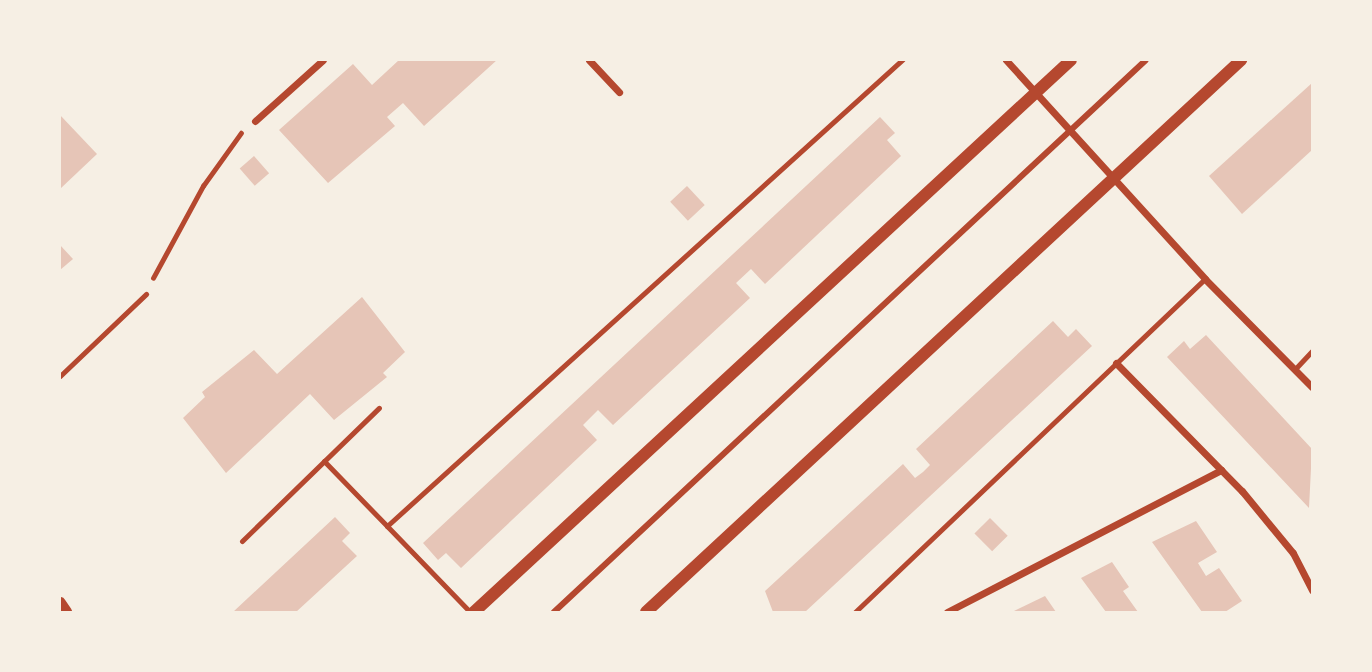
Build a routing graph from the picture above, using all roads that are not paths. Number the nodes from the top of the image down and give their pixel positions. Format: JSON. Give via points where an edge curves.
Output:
{"nodes":[{"id":1,"x":323,"y":60,"type":"edge"},
{"id":2,"x":589,"y":60,"type":"edge"},
{"id":3,"x":902,"y":60,"type":"edge"},
{"id":4,"x":1006,"y":60,"type":"edge"},
{"id":5,"x":1071,"y":60,"type":"edge"},
{"id":6,"x":1146,"y":60,"type":"edge"},
{"id":7,"x":1241,"y":60,"type":"edge"},
{"id":8,"x":619,"y":92,"type":"dead end"},
{"id":9,"x":1036,"y":92,"type":"junction"},
{"id":10,"x":255,"y":121,"type":"road end"},
{"id":11,"x":1068,"y":131,"type":"junction"},
{"id":12,"x":1110,"y":178,"type":"junction"},
{"id":13,"x":1205,"y":279,"type":"junction"},
{"id":14,"x":146,"y":295,"type":"road end"},
{"id":15,"x":1312,"y":351,"type":"edge"},
{"id":16,"x":1116,"y":363,"type":"junction"},
{"id":17,"x":1296,"y":368,"type":"junction"},
{"id":18,"x":60,"y":376,"type":"edge"},
{"id":19,"x":1312,"y":387,"type":"edge"},
{"id":20,"x":379,"y":408,"type":"dead end"},
{"id":21,"x":324,"y":461,"type":"junction"},
{"id":22,"x":1221,"y":470,"type":"junction"},
{"id":23,"x":387,"y":526,"type":"junction"},
{"id":24,"x":242,"y":541,"type":"dead end"},
{"id":25,"x":1312,"y":590,"type":"edge"},
{"id":26,"x":60,"y":603,"type":"edge"},
{"id":27,"x":66,"y":612,"type":"edge"},
{"id":28,"x":472,"y":612,"type":"edge"},
{"id":29,"x":554,"y":612,"type":"edge"},
{"id":30,"x":646,"y":612,"type":"edge"},
{"id":31,"x":855,"y":612,"type":"edge"},
{"id":32,"x":947,"y":612,"type":"edge"}],
"edges":[{"from":1,"to":10,"type":"street"},
{"from":2,"to":8,"type":"street"},
{"from":3,"to":23,"type":"lane"},
{"from":4,"to":9,"type":"street"},
{"from":5,"to":9,"type":"street"},
{"from":6,"to":11,"type":"street"},
{"from":7,"to":12,"type":"street"},
{"from":9,"to":11,"type":"street"},
{"from":9,"to":28,"type":"street"},
{"from":11,"to":12,"type":"street"},
{"from":11,"to":29,"type":"street"},
{"from":12,"to":13,"type":"street"},
{"from":12,"to":30,"type":"street"},
{"from":13,"to":16,"type":"lane"},
{"from":13,"to":17,"type":"street"},
{"from":14,"to":18,"type":"lane"},
{"from":15,"to":17,"type":"lane"},
{"from":16,"to":22,"type":"street"},
{"from":16,"to":31,"type":"lane"},
{"from":17,"to":19,"type":"street"},
{"from":20,"to":21,"type":"lane"},
{"from":21,"to":23,"type":"lane"},
{"from":21,"to":24,"type":"lane"},
{"from":22,"to":25,"type":"street","via":[[1293,553]]},
{"from":22,"to":32,"type":"street"},
{"from":23,"to":28,"type":"lane"},
{"from":26,"to":27,"type":"street"}]}
